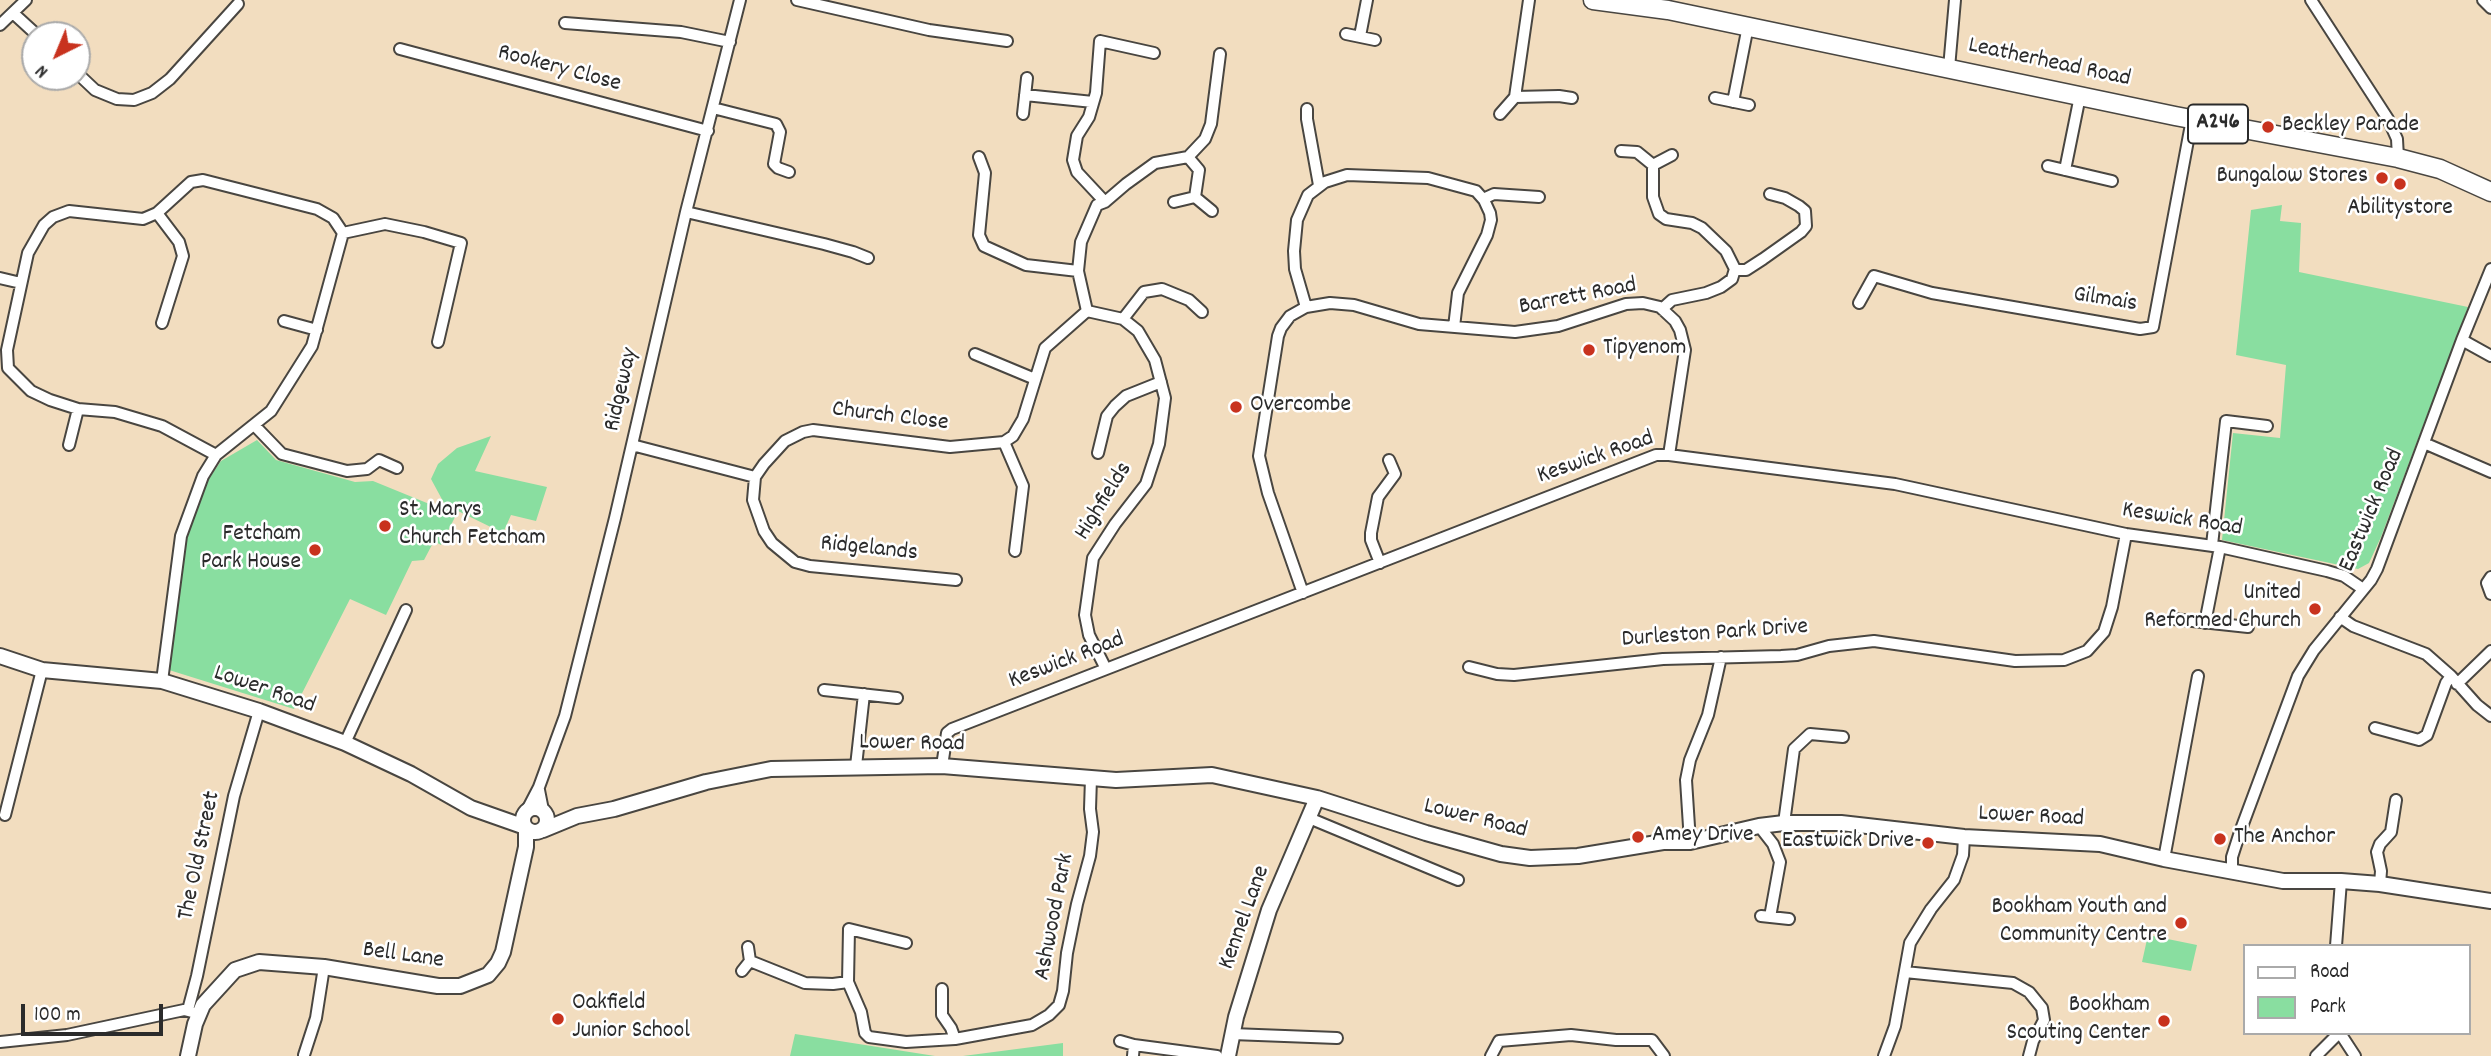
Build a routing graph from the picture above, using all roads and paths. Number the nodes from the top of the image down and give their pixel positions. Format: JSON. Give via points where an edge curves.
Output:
{"nodes":[{"id":1,"x":26,"y":0,"type":"edge"},
{"id":2,"x":740,"y":0,"type":"edge"},
{"id":3,"x":797,"y":0,"type":"edge"},
{"id":4,"x":1367,"y":0,"type":"edge"},
{"id":5,"x":1529,"y":0,"type":"edge"},
{"id":6,"x":1592,"y":0,"type":"edge"},
{"id":7,"x":1955,"y":0,"type":"edge"},
{"id":8,"x":2311,"y":0,"type":"edge"},
{"id":9,"x":2483,"y":0,"type":"edge"},
{"id":10,"x":238,"y":4,"type":"dead end"},
{"id":11,"x":2491,"y":8,"type":"edge"},
{"id":12,"x":13,"y":13,"type":"junction"},
{"id":13,"x":22,"y":21,"type":"edge"},
{"id":14,"x":565,"y":23,"type":"dead end"},
{"id":15,"x":0,"y":25,"type":"edge"},
{"id":16,"x":1748,"y":26,"type":"junction"},
{"id":17,"x":1346,"y":34,"type":"dead end"},
{"id":18,"x":1360,"y":36,"type":"junction"},
{"id":19,"x":1375,"y":40,"type":"dead end"},
{"id":20,"x":1007,"y":41,"type":"dead end"},
{"id":21,"x":730,"y":43,"type":"junction"},
{"id":22,"x":400,"y":49,"type":"dead end"},
{"id":23,"x":1154,"y":53,"type":"dead end"},
{"id":24,"x":1220,"y":54,"type":"dead end"},
{"id":25,"x":1949,"y":68,"type":"junction"},
{"id":26,"x":1027,"y":78,"type":"dead end"},
{"id":27,"x":91,"y":86,"type":"edge"},
{"id":28,"x":1025,"y":95,"type":"junction"},
{"id":29,"x":1515,"y":96,"type":"junction"},
{"id":30,"x":2080,"y":96,"type":"junction"},
{"id":31,"x":1572,"y":98,"type":"dead end"},
{"id":32,"x":1715,"y":98,"type":"dead end"},
{"id":33,"x":1093,"y":102,"type":"junction"},
{"id":34,"x":1733,"y":102,"type":"junction"},
{"id":35,"x":1749,"y":105,"type":"dead end"},
{"id":36,"x":713,"y":108,"type":"junction"},
{"id":37,"x":1307,"y":108,"type":"dead end"},
{"id":38,"x":1023,"y":114,"type":"dead end"},
{"id":39,"x":1500,"y":114,"type":"dead end"},
{"id":40,"x":2192,"y":119,"type":"junction"},
{"id":41,"x":708,"y":131,"type":"junction"},
{"id":42,"x":1625,"y":148,"type":"dead end"},
{"id":43,"x":1672,"y":155,"type":"dead end"},
{"id":44,"x":979,"y":157,"type":"dead end"},
{"id":45,"x":1188,"y":157,"type":"junction"},
{"id":46,"x":2398,"y":158,"type":"junction"},
{"id":47,"x":1654,"y":165,"type":"junction"},
{"id":48,"x":2048,"y":166,"type":"dead end"},
{"id":49,"x":2065,"y":170,"type":"junction"},
{"id":50,"x":789,"y":172,"type":"dead end"},
{"id":51,"x":2112,"y":181,"type":"dead end"},
{"id":52,"x":1320,"y":185,"type":"junction"},
{"id":53,"x":2491,"y":192,"type":"edge"},
{"id":54,"x":1770,"y":194,"type":"dead end"},
{"id":55,"x":1195,"y":197,"type":"junction"},
{"id":56,"x":1539,"y":197,"type":"dead end"},
{"id":57,"x":1483,"y":199,"type":"junction"},
{"id":58,"x":1105,"y":202,"type":"junction"},
{"id":59,"x":1174,"y":202,"type":"dead end"},
{"id":60,"x":1212,"y":211,"type":"dead end"},
{"id":61,"x":686,"y":212,"type":"junction"},
{"id":62,"x":157,"y":213,"type":"junction"},
{"id":63,"x":343,"y":233,"type":"junction"},
{"id":64,"x":868,"y":258,"type":"dead end"},
{"id":65,"x":2491,"y":269,"type":"edge"},
{"id":66,"x":1735,"y":270,"type":"junction"},
{"id":67,"x":1078,"y":271,"type":"junction"},
{"id":68,"x":0,"y":278,"type":"edge"},
{"id":69,"x":21,"y":283,"type":"junction"},
{"id":70,"x":1859,"y":303,"type":"dead end"},
{"id":71,"x":1306,"y":307,"type":"junction"},
{"id":72,"x":1662,"y":309,"type":"junction"},
{"id":73,"x":1087,"y":311,"type":"junction"},
{"id":74,"x":1202,"y":312,"type":"dead end"},
{"id":75,"x":1123,"y":319,"type":"junction"},
{"id":76,"x":284,"y":321,"type":"dead end"},
{"id":77,"x":162,"y":323,"type":"dead end"},
{"id":78,"x":1454,"y":327,"type":"junction"},
{"id":79,"x":317,"y":330,"type":"junction"},
{"id":80,"x":2462,"y":340,"type":"junction"},
{"id":81,"x":438,"y":342,"type":"dead end"},
{"id":82,"x":975,"y":354,"type":"dead end"},
{"id":83,"x":2491,"y":356,"type":"edge"},
{"id":84,"x":4,"y":369,"type":"edge"},
{"id":85,"x":1271,"y":375,"type":"junction"},
{"id":86,"x":1283,"y":377,"type":"dead end"},
{"id":87,"x":1035,"y":379,"type":"junction"},
{"id":88,"x":1161,"y":382,"type":"junction"},
{"id":89,"x":78,"y":409,"type":"junction"},
{"id":90,"x":255,"y":426,"type":"junction"},
{"id":91,"x":2267,"y":426,"type":"dead end"},
{"id":92,"x":1004,"y":442,"type":"junction"},
{"id":93,"x":2424,"y":443,"type":"junction"},
{"id":94,"x":69,"y":445,"type":"dead end"},
{"id":95,"x":632,"y":445,"type":"junction"},
{"id":96,"x":1098,"y":453,"type":"dead end"},
{"id":97,"x":216,"y":455,"type":"junction"},
{"id":98,"x":1670,"y":455,"type":"junction"},
{"id":99,"x":1389,"y":460,"type":"dead end"},
{"id":100,"x":397,"y":468,"type":"dead end"},
{"id":101,"x":2491,"y":472,"type":"edge"},
{"id":102,"x":755,"y":477,"type":"junction"},
{"id":103,"x":2126,"y":534,"type":"junction"},
{"id":104,"x":2216,"y":546,"type":"junction"},
{"id":105,"x":1014,"y":551,"type":"dead end"},
{"id":106,"x":1380,"y":562,"type":"junction"},
{"id":107,"x":2491,"y":577,"type":"edge"},
{"id":108,"x":956,"y":580,"type":"dead end"},
{"id":109,"x":2363,"y":589,"type":"junction"},
{"id":110,"x":1303,"y":593,"type":"junction"},
{"id":111,"x":2491,"y":594,"type":"edge"},
{"id":112,"x":406,"y":610,"type":"dead end"},
{"id":113,"x":2340,"y":617,"type":"junction"},
{"id":114,"x":2174,"y":619,"type":"dead end"},
{"id":115,"x":2205,"y":623,"type":"junction"},
{"id":116,"x":2248,"y":627,"type":"dead end"},
{"id":117,"x":2491,"y":651,"type":"edge"},
{"id":118,"x":0,"y":656,"type":"edge"},
{"id":119,"x":1721,"y":657,"type":"junction"},
{"id":120,"x":1469,"y":667,"type":"dead end"},
{"id":121,"x":1106,"y":669,"type":"junction"},
{"id":122,"x":42,"y":670,"type":"junction"},
{"id":123,"x":2198,"y":676,"type":"dead end"},
{"id":124,"x":2454,"y":680,"type":"junction"},
{"id":125,"x":162,"y":681,"type":"junction"},
{"id":126,"x":824,"y":690,"type":"dead end"},
{"id":127,"x":864,"y":694,"type":"junction"},
{"id":128,"x":897,"y":698,"type":"dead end"},
{"id":129,"x":259,"y":711,"type":"junction"},
{"id":130,"x":2491,"y":716,"type":"edge"},
{"id":131,"x":2375,"y":728,"type":"dead end"},
{"id":132,"x":1843,"y":737,"type":"dead end"},
{"id":133,"x":345,"y":743,"type":"junction"},
{"id":134,"x":856,"y":766,"type":"junction"},
{"id":135,"x":942,"y":766,"type":"junction"},
{"id":136,"x":1091,"y":778,"type":"junction"},
{"id":137,"x":539,"y":788,"type":"junction"},
{"id":138,"x":1317,"y":798,"type":"junction"},
{"id":139,"x":2396,"y":800,"type":"dead end"},
{"id":140,"x":543,"y":811,"type":"junction"},
{"id":141,"x":5,"y":814,"type":"dead end"},
{"id":142,"x":578,"y":816,"type":"junction"},
{"id":143,"x":1309,"y":818,"type":"junction"},
{"id":144,"x":531,"y":823,"type":"junction"},
{"id":145,"x":1784,"y":823,"type":"junction"},
{"id":146,"x":1759,"y":826,"type":"junction"},
{"id":147,"x":1964,"y":837,"type":"junction"},
{"id":148,"x":1690,"y":842,"type":"junction"},
{"id":149,"x":2164,"y":859,"type":"junction"},
{"id":150,"x":2232,"y":873,"type":"junction"},
{"id":151,"x":1458,"y":880,"type":"dead end"},
{"id":152,"x":2341,"y":881,"type":"junction"},
{"id":153,"x":2380,"y":884,"type":"junction"},
{"id":154,"x":2491,"y":901,"type":"edge"},
{"id":155,"x":1789,"y":919,"type":"dead end"},
{"id":156,"x":906,"y":943,"type":"dead end"},
{"id":157,"x":2336,"y":944,"type":"edge"},
{"id":158,"x":748,"y":947,"type":"dead end"},
{"id":159,"x":750,"y":961,"type":"junction"},
{"id":160,"x":324,"y":967,"type":"junction"},
{"id":161,"x":741,"y":971,"type":"dead end"},
{"id":162,"x":1905,"y":972,"type":"junction"},
{"id":163,"x":848,"y":982,"type":"junction"},
{"id":164,"x":942,"y":989,"type":"dead end"},
{"id":165,"x":193,"y":1012,"type":"junction"},
{"id":166,"x":1232,"y":1034,"type":"junction"},
{"id":167,"x":2338,"y":1035,"type":"edge"},
{"id":168,"x":2341,"y":1035,"type":"edge"},
{"id":169,"x":1337,"y":1038,"type":"dead end"},
{"id":170,"x":955,"y":1039,"type":"junction"},
{"id":171,"x":1119,"y":1041,"type":"dead end"},
{"id":172,"x":0,"y":1042,"type":"edge"},
{"id":173,"x":1134,"y":1050,"type":"edge"},
{"id":174,"x":304,"y":1055,"type":"edge"},
{"id":175,"x":188,"y":1056,"type":"edge"},
{"id":176,"x":1217,"y":1056,"type":"edge"},
{"id":177,"x":1228,"y":1056,"type":"edge"},
{"id":178,"x":1491,"y":1056,"type":"edge"},
{"id":179,"x":1664,"y":1056,"type":"edge"},
{"id":180,"x":1884,"y":1056,"type":"edge"},
{"id":181,"x":2029,"y":1056,"type":"edge"},
{"id":182,"x":2316,"y":1056,"type":"edge"},
{"id":183,"x":2355,"y":1056,"type":"edge"}],
"edges":[{"from":1,"to":12,"type":"street"},
{"from":2,"to":21,"type":"street","name":"Ridgeway"},
{"from":3,"to":20,"type":"street","via":[[929,30]]},
{"from":4,"to":18,"type":"street"},
{"from":5,"to":29,"type":"street"},
{"from":6,"to":16,"type":"main road","name":"Leatherhead Road","number":"A246"},
{"from":7,"to":25,"type":"street"},
{"from":8,"to":46,"type":"street","via":[[2388,119],[2397,139]]},
{"from":9,"to":11,"type":"street"},
{"from":10,"to":27,"type":"street","via":[[152,93],[134,100],[117,99]]},
{"from":12,"to":13,"type":"street"},
{"from":12,"to":15,"type":"street"},
{"from":14,"to":21,"type":"street","via":[[681,32]]},
{"from":16,"to":25,"type":"main road","name":"Leatherhead Road","number":"A246"},
{"from":16,"to":34,"type":"street"},
{"from":17,"to":18,"type":"street"},
{"from":18,"to":19,"type":"street"},
{"from":21,"to":36,"type":"street","name":"Ridgeway"},
{"from":22,"to":41,"type":"street","name":"Rookery Close"},
{"from":23,"to":33,"type":"street","via":[[1100,41]]},
{"from":24,"to":45,"type":"street","via":[[1210,124],[1205,139]]},
{"from":25,"to":30,"type":"main road","name":"Leatherhead Road","number":"A246"},
{"from":26,"to":28,"type":"street"},
{"from":28,"to":33,"type":"street"},
{"from":28,"to":38,"type":"street"},
{"from":29,"to":31,"type":"street"},
{"from":29,"to":39,"type":"street"},
{"from":30,"to":40,"type":"main road","name":"Leatherhead Road","number":"A246"},
{"from":30,"to":49,"type":"street"},
{"from":32,"to":34,"type":"street"},
{"from":33,"to":58,"type":"street","via":[[1077,136],[1073,160],[1077,172]]},
{"from":34,"to":35,"type":"street"},
{"from":36,"to":41,"type":"street","name":"Ridgeway"},
{"from":36,"to":50,"type":"street","via":[[778,126],[774,164]]},
{"from":37,"to":52,"type":"street"},
{"from":40,"to":46,"type":"main road","name":"Leatherhead Road","number":"A246"},
{"from":40,"to":70,"type":"street","name":"Gilmais","via":[[2153,327],[2140,329],[1932,293],[1874,276]]},
{"from":41,"to":61,"type":"street","name":"Ridgeway"},
{"from":42,"to":47,"type":"street"},
{"from":43,"to":47,"type":"street"},
{"from":44,"to":67,"type":"street","via":[[985,173],[979,235],[984,246],[1026,265]]},
{"from":45,"to":55,"type":"street","via":[[1199,170]]},
{"from":45,"to":58,"type":"street","via":[[1155,163]]},
{"from":46,"to":53,"type":"main road","name":"Leatherhead Road","number":"A246","via":[[2440,169]]},
{"from":47,"to":66,"type":"street","via":[[1653,203],[1659,214],[1702,228],[1726,251]]},
{"from":48,"to":49,"type":"street"},
{"from":49,"to":51,"type":"street"},
{"from":52,"to":57,"type":"street","via":[[1347,175],[1428,178],[1471,189]]},
{"from":52,"to":71,"type":"street","via":[[1302,204],[1294,237],[1295,269]]},
{"from":54,"to":66,"type":"street","via":[[1805,211],[1806,226],[1746,270]]},
{"from":55,"to":59,"type":"street"},
{"from":55,"to":60,"type":"street"},
{"from":56,"to":57,"type":"street","via":[[1523,190]]},
{"from":57,"to":78,"type":"street","via":[[1490,213],[1490,229],[1458,293]]},
{"from":58,"to":67,"type":"street","via":[[1097,205],[1081,242]]},
{"from":61,"to":64,"type":"street"},
{"from":61,"to":95,"type":"street","name":"Ridgeway"},
{"from":62,"to":63,"type":"street","via":[[191,182],[204,180],[317,209],[332,218]]},
{"from":62,"to":69,"type":"street","via":[[134,219],[69,211],[53,218],[28,253]]},
{"from":62,"to":77,"type":"street","via":[[179,242],[183,256]]},
{"from":63,"to":79,"type":"street"},
{"from":63,"to":81,"type":"street","via":[[385,224],[461,243]]},
{"from":65,"to":80,"type":"street","name":"Eastwick Road"},
{"from":66,"to":72,"type":"street","via":[[1721,287],[1672,300]]},
{"from":67,"to":73,"type":"street"},
{"from":68,"to":69,"type":"street"},
{"from":69,"to":84,"type":"street"},
{"from":71,"to":78,"type":"street","name":"Barrett Road","via":[[1354,304],[1405,321]]},
{"from":71,"to":85,"type":"street","via":[[1281,328]]},
{"from":72,"to":78,"type":"street","name":"Barrett Road","via":[[1626,304],[1558,326],[1516,332]]},
{"from":72,"to":98,"type":"street","name":"Barrett Road","via":[[1675,321],[1685,350]]},
{"from":73,"to":75,"type":"street"},
{"from":73,"to":87,"type":"street","via":[[1049,342]]},
{"from":74,"to":75,"type":"street","via":[[1189,300],[1162,289],[1144,292]]},
{"from":75,"to":88,"type":"street","name":"Highfields","via":[[1144,339]]},
{"from":76,"to":79,"type":"street"},
{"from":79,"to":90,"type":"street","via":[[282,396]]},
{"from":80,"to":83,"type":"street"},
{"from":80,"to":93,"type":"street","name":"Eastwick Road"},
{"from":82,"to":87,"type":"street"},
{"from":84,"to":89,"type":"street","via":[[31,391]]},
{"from":85,"to":86,"type":"street"},
{"from":85,"to":110,"type":"street","via":[[1259,456]]},
{"from":87,"to":92,"type":"street","via":[[1019,427]]},
{"from":88,"to":96,"type":"street","via":[[1126,396],[1115,406],[1107,416]]},
{"from":88,"to":121,"type":"street","name":"Highfields","via":[[1166,398],[1159,444],[1146,484],[1093,558],[1085,615],[1089,635]]},
{"from":89,"to":94,"type":"street"},
{"from":89,"to":97,"type":"street","via":[[115,412],[162,426]]},
{"from":90,"to":97,"type":"street"},
{"from":90,"to":100,"type":"street","via":[[282,454],[348,471],[368,469],[379,460]]},
{"from":91,"to":104,"type":"street","via":[[2226,421]]},
{"from":92,"to":102,"type":"street","name":"Church Close","via":[[950,447],[813,430],[785,441]]},
{"from":92,"to":105,"type":"street","via":[[1023,486]]},
{"from":93,"to":101,"type":"street"},
{"from":93,"to":109,"type":"street","name":"Eastwick Road","via":[[2377,569]]},
{"from":95,"to":102,"type":"street"},
{"from":95,"to":137,"type":"street","name":"Ridgeway","via":[[565,716]]},
{"from":97,"to":125,"type":"street","via":[[203,476],[181,536]]},
{"from":98,"to":103,"type":"street","name":"Keswick Road","via":[[1895,484]]},
{"from":98,"to":106,"type":"street","name":"Keswick Road","via":[[1656,455]]},
{"from":99,"to":106,"type":"street","via":[[1398,470],[1380,492],[1371,540]]},
{"from":102,"to":108,"type":"street","name":"Ridgelands","via":[[753,500],[764,531],[795,562]]},
{"from":103,"to":104,"type":"street","name":"Keswick Road"},
{"from":103,"to":119,"type":"street","name":"Durleston Park Drive","via":[[2108,623],[2096,642],[2078,657],[2015,661],[1874,641],[1780,656]]},
{"from":104,"to":109,"type":"street","name":"Keswick Road","via":[[2327,571]]},
{"from":104,"to":115,"type":"street"},
{"from":106,"to":110,"type":"street","name":"Keswick Road"},
{"from":107,"to":111,"type":"street","via":[[2487,583]]},
{"from":109,"to":113,"type":"street","name":"Eastwick Road"},
{"from":110,"to":121,"type":"street","name":"Keswick Road"},
{"from":112,"to":133,"type":"street"},
{"from":113,"to":124,"type":"street","via":[[2426,654]]},
{"from":113,"to":150,"type":"street","name":"Eastwick Road","via":[[2298,676],[2240,832]]},
{"from":114,"to":115,"type":"street"},
{"from":115,"to":116,"type":"street"},
{"from":117,"to":124,"type":"street"},
{"from":118,"to":122,"type":"street","name":"Lower Road"},
{"from":119,"to":120,"type":"street","name":"Durleston Park Drive","via":[[1629,661],[1514,675]]},
{"from":119,"to":148,"type":"street","via":[[1708,715],[1689,760]]},
{"from":121,"to":135,"type":"street","name":"Keswick Road","via":[[948,731]]},
{"from":122,"to":125,"type":"street","name":"Lower Road"},
{"from":122,"to":141,"type":"street"},
{"from":123,"to":149,"type":"street"},
{"from":124,"to":130,"type":"street"},
{"from":124,"to":131,"type":"street","via":[[2445,683],[2427,735],[2419,740]]},
{"from":125,"to":129,"type":"street","name":"Lower Road"},
{"from":126,"to":127,"type":"street"},
{"from":127,"to":128,"type":"street"},
{"from":127,"to":134,"type":"street"},
{"from":129,"to":133,"type":"street","name":"Lower Road"},
{"from":129,"to":165,"type":"street","name":"The Old Street","via":[[234,796]]},
{"from":132,"to":145,"type":"street","via":[[1810,734],[1794,749]]},
{"from":133,"to":144,"type":"street","name":"Lower Road","via":[[454,799],[499,818]]},
{"from":134,"to":135,"type":"street","name":"Lower Road"},
{"from":134,"to":142,"type":"street","name":"Lower Road","via":[[771,769]]},
{"from":135,"to":136,"type":"street","name":"Lower Road"},
{"from":136,"to":138,"type":"street","name":"Lower Road","via":[[1212,775]]},
{"from":136,"to":170,"type":"street","name":"Ashwood Park","via":[[1090,856],[1059,1005],[1032,1025]]},
{"from":137,"to":140,"type":"street","name":"Ridgeway"},
{"from":137,"to":144,"type":"street","name":"Ridgeway"},
{"from":138,"to":143,"type":"street","name":"Kennel Lane"},
{"from":138,"to":148,"type":"street","name":"Lower Road","via":[[1512,856],[1559,858]]},
{"from":139,"to":153,"type":"street","via":[[2391,832],[2377,852]]},
{"from":140,"to":142,"type":"street","name":"Lower Road"},
{"from":140,"to":144,"type":"street","name":"Lower Road","via":[[536,808]]},
{"from":142,"to":144,"type":"street","name":"Lower Road"},
{"from":143,"to":151,"type":"street"},
{"from":143,"to":166,"type":"street","name":"Kennel Lane","via":[[1269,911]]},
{"from":144,"to":160,"type":"street","name":"Bell Lane","via":[[503,952],[481,979],[460,986],[438,986]]},
{"from":145,"to":146,"type":"street","name":"Lower Road"},
{"from":145,"to":147,"type":"street","name":"Lower Road","via":[[1841,823]]},
{"from":146,"to":148,"type":"street","name":"Lower Road"},
{"from":146,"to":155,"type":"street","via":[[1780,862],[1765,916]]},
{"from":147,"to":149,"type":"street","name":"Lower Road","via":[[2100,844]]},
{"from":147,"to":162,"type":"street","via":[[1954,880],[1910,943]]},
{"from":149,"to":150,"type":"street","name":"Lower Road"},
{"from":150,"to":152,"type":"street","name":"Lower Road","via":[[2283,881]]},
{"from":152,"to":153,"type":"street","name":"Lower Road"},
{"from":152,"to":157,"type":"street"},
{"from":153,"to":154,"type":"street","name":"Lower Road"},
{"from":156,"to":163,"type":"street","name":"Ashwood Park","via":[[849,929]]},
{"from":158,"to":159,"type":"street"},
{"from":159,"to":161,"type":"street"},
{"from":159,"to":163,"type":"street","via":[[805,982]]},
{"from":160,"to":165,"type":"street","name":"Bell Lane","via":[[247,965],[235,970]]},
{"from":160,"to":174,"type":"street","via":[[316,1018]]},
{"from":162,"to":180,"type":"street"},
{"from":162,"to":181,"type":"street","via":[[2013,983],[2029,992],[2042,1008],[2044,1020]]},
{"from":163,"to":170,"type":"street","name":"Ashwood Park","via":[[869,1037],[913,1043]]},
{"from":164,"to":170,"type":"street","via":[[942,1015]]},
{"from":165,"to":172,"type":"street"},
{"from":165,"to":175,"type":"street"},
{"from":166,"to":169,"type":"street"},
{"from":166,"to":177,"type":"street","name":"Kennel Lane"},
{"from":167,"to":182,"type":"street"},
{"from":168,"to":183,"type":"street"},
{"from":171,"to":173,"type":"street"},
{"from":173,"to":176,"type":"street"},
{"from":178,"to":179,"type":"street","via":[[1499,1041],[1571,1035],[1652,1040]]}]}
